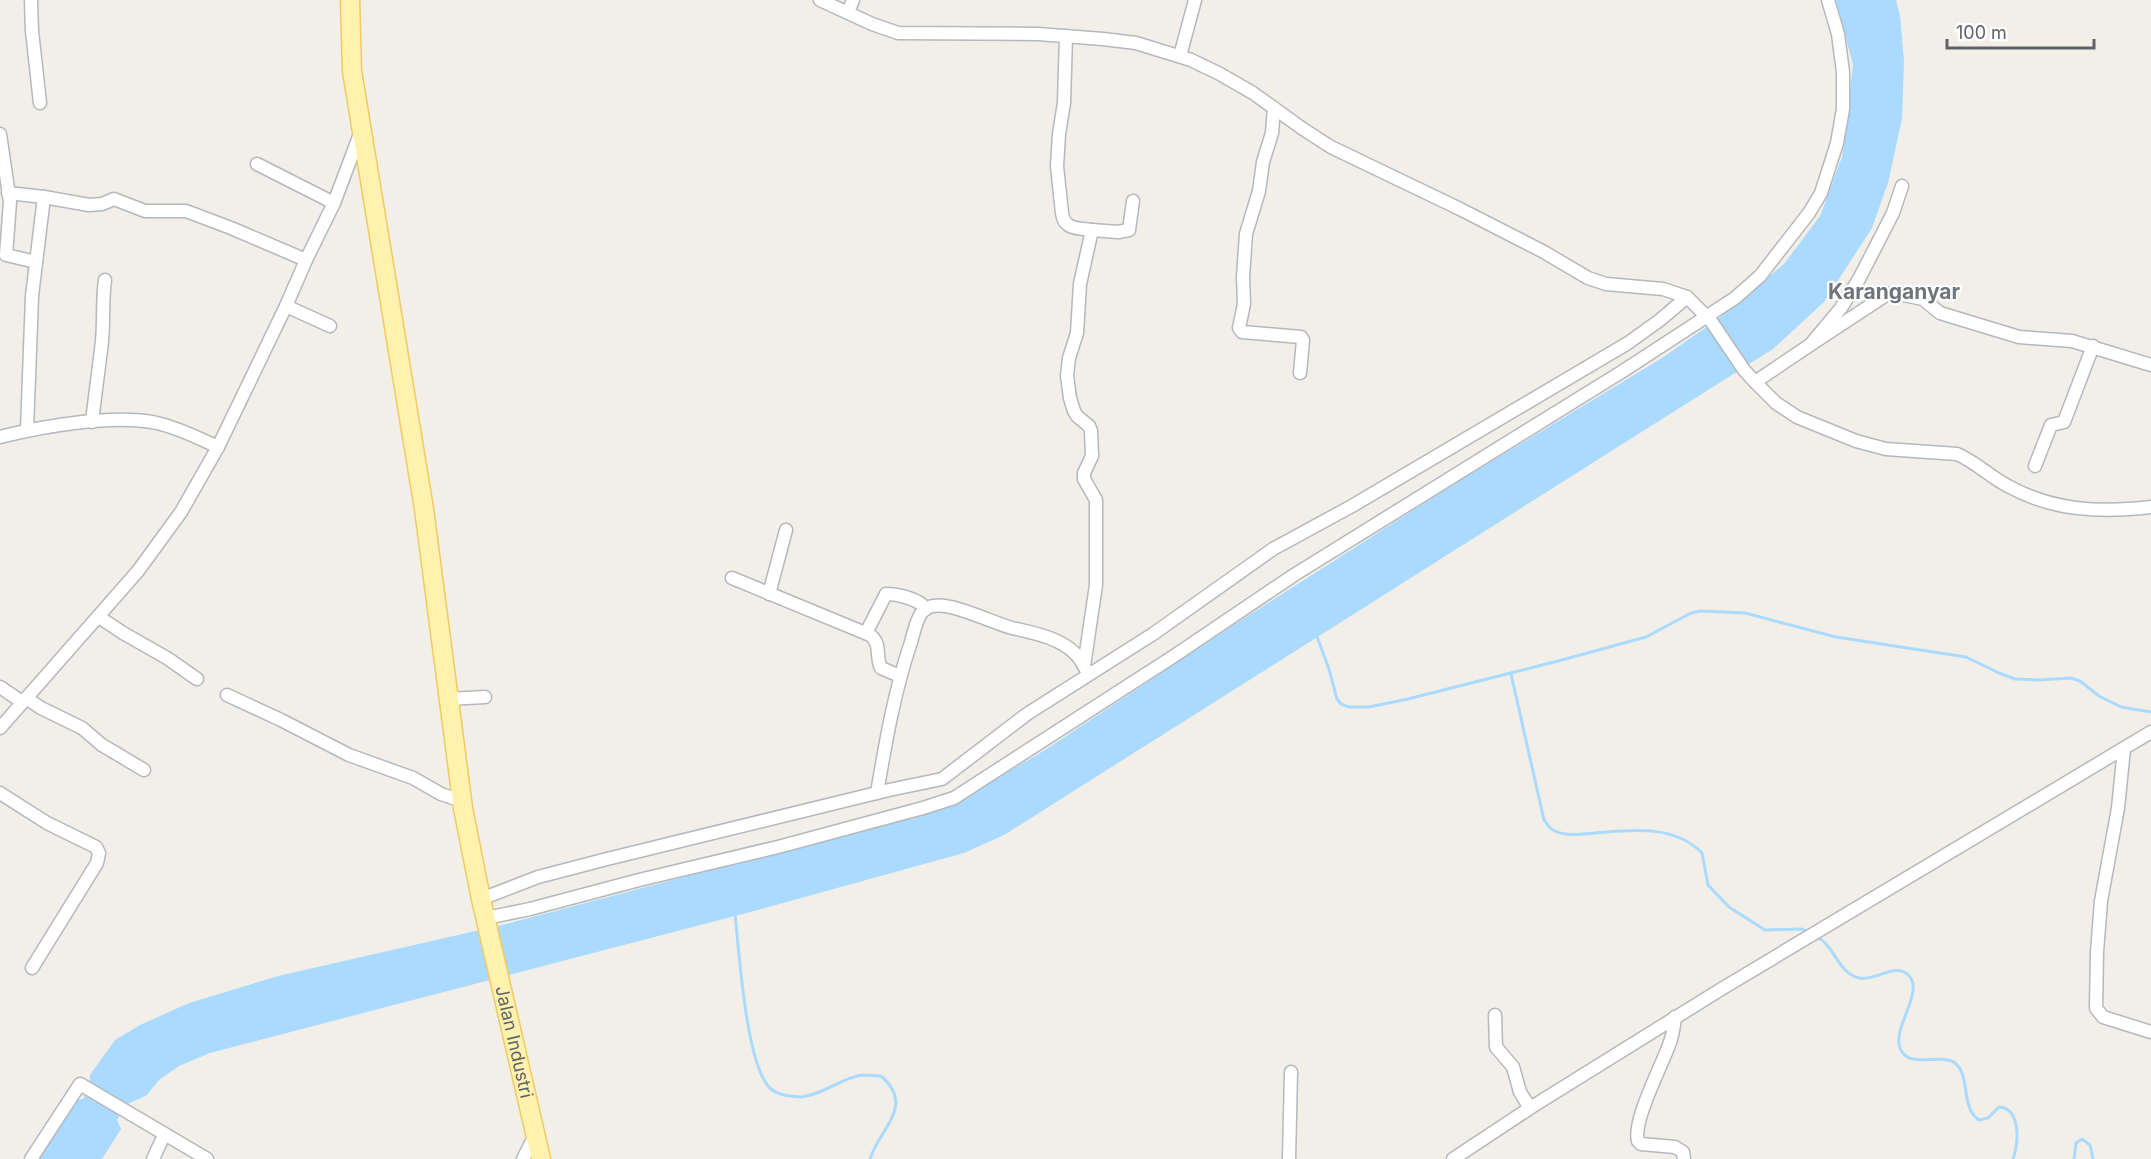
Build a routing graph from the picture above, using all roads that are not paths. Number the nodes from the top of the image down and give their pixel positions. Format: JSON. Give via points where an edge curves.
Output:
{"nodes":[{"id":1,"x":31,"y":0,"type":"edge"},
{"id":2,"x":339,"y":0,"type":"edge"},
{"id":3,"x":350,"y":0,"type":"edge"},
{"id":4,"x":820,"y":0,"type":"edge"},
{"id":5,"x":853,"y":0,"type":"edge"},
{"id":6,"x":1195,"y":0,"type":"edge"},
{"id":7,"x":1828,"y":0,"type":"edge"},
{"id":8,"x":848,"y":12,"type":"junction"},
{"id":9,"x":351,"y":19,"type":"junction"},
{"id":10,"x":1066,"y":36,"type":"junction"},
{"id":11,"x":1180,"y":56,"type":"junction"},
{"id":12,"x":40,"y":103,"type":"dead end"},
{"id":13,"x":1274,"y":108,"type":"junction"},
{"id":14,"x":361,"y":130,"type":"junction"},
{"id":15,"x":0,"y":134,"type":"edge"},
{"id":16,"x":256,"y":164,"type":"dead end"},
{"id":17,"x":1902,"y":186,"type":"dead end"},
{"id":18,"x":8,"y":193,"type":"junction"},
{"id":19,"x":45,"y":197,"type":"junction"},
{"id":20,"x":1133,"y":201,"type":"dead end"},
{"id":21,"x":334,"y":203,"type":"junction"},
{"id":22,"x":1092,"y":230,"type":"junction"},
{"id":23,"x":306,"y":260,"type":"junction"},
{"id":24,"x":36,"y":262,"type":"junction"},
{"id":25,"x":105,"y":280,"type":"dead end"},
{"id":26,"x":1687,"y":297,"type":"junction"},
{"id":27,"x":286,"y":306,"type":"junction"},
{"id":28,"x":1708,"y":319,"type":"junction"},
{"id":29,"x":330,"y":326,"type":"dead end"},
{"id":30,"x":1810,"y":345,"type":"junction"},
{"id":31,"x":2093,"y":346,"type":"junction"},
{"id":32,"x":2151,"y":365,"type":"edge"},
{"id":33,"x":1300,"y":374,"type":"dead end"},
{"id":34,"x":1755,"y":382,"type":"junction"},
{"id":35,"x":92,"y":422,"type":"junction"},
{"id":36,"x":27,"y":430,"type":"junction"},
{"id":37,"x":0,"y":437,"type":"edge"},
{"id":38,"x":218,"y":447,"type":"junction"},
{"id":39,"x":2035,"y":466,"type":"dead end"},
{"id":40,"x":2151,"y":507,"type":"edge"},
{"id":41,"x":786,"y":530,"type":"dead end"},
{"id":42,"x":732,"y":579,"type":"dead end"},
{"id":43,"x":769,"y":594,"type":"junction"},
{"id":44,"x":926,"y":609,"type":"junction"},
{"id":45,"x":99,"y":617,"type":"junction"},
{"id":46,"x":866,"y":633,"type":"junction"},
{"id":47,"x":1086,"y":670,"type":"junction"},
{"id":48,"x":900,"y":676,"type":"junction"},
{"id":49,"x":197,"y":679,"type":"dead end"},
{"id":50,"x":0,"y":687,"type":"edge"},
{"id":51,"x":227,"y":695,"type":"dead end"},
{"id":52,"x":485,"y":697,"type":"dead end"},
{"id":53,"x":448,"y":699,"type":"junction"},
{"id":54,"x":24,"y":700,"type":"junction"},
{"id":55,"x":0,"y":728,"type":"edge"},
{"id":56,"x":2151,"y":732,"type":"edge"},
{"id":57,"x":2124,"y":749,"type":"junction"},
{"id":58,"x":144,"y":770,"type":"dead end"},
{"id":59,"x":0,"y":793,"type":"edge"},
{"id":60,"x":877,"y":793,"type":"junction"},
{"id":61,"x":462,"y":801,"type":"junction"},
{"id":62,"x":481,"y":899,"type":"junction"},
{"id":63,"x":487,"y":921,"type":"junction"},
{"id":64,"x":32,"y":969,"type":"dead end"},
{"id":65,"x":1495,"y":1015,"type":"dead end"},
{"id":66,"x":1675,"y":1017,"type":"junction"},
{"id":67,"x":2151,"y":1032,"type":"edge"},
{"id":68,"x":1291,"y":1072,"type":"dead end"},
{"id":69,"x":1530,"y":1108,"type":"junction"},
{"id":70,"x":536,"y":1133,"type":"junction"},
{"id":71,"x":164,"y":1135,"type":"junction"},
{"id":72,"x":31,"y":1159,"type":"edge"},
{"id":73,"x":153,"y":1159,"type":"edge"},
{"id":74,"x":207,"y":1159,"type":"edge"},
{"id":75,"x":523,"y":1159,"type":"edge"},
{"id":76,"x":541,"y":1159,"type":"edge"},
{"id":77,"x":1289,"y":1159,"type":"edge"},
{"id":78,"x":1453,"y":1159,"type":"edge"},
{"id":79,"x":1684,"y":1159,"type":"edge"}],
"edges":[{"from":1,"to":12,"type":"street"},
{"from":2,"to":9,"type":"street"},
{"from":3,"to":9,"type":"main road","name":"Jalan Industri"},
{"from":4,"to":8,"type":"street"},
{"from":5,"to":8,"type":"street"},
{"from":6,"to":11,"type":"street"},
{"from":7,"to":28,"type":"street","via":[[1838,34],[1844,92],[1837,143],[1821,193],[1794,235],[1760,276]]},
{"from":8,"to":10,"type":"street","via":[[904,34]]},
{"from":9,"to":14,"type":"main road","name":"Jalan Industri","via":[[352,71]]},
{"from":10,"to":11,"type":"street","via":[[1136,43]]},
{"from":10,"to":22,"type":"street","via":[[1057,166],[1063,220],[1072,227]]},
{"from":11,"to":13,"type":"street","via":[[1228,78]]},
{"from":13,"to":26,"type":"street","via":[[1331,147],[1460,209],[1588,278],[1606,284],[1663,289]]},
{"from":13,"to":33,"type":"street","via":[[1272,133],[1246,234],[1244,304],[1239,328],[1242,332],[1301,337]]},
{"from":14,"to":21,"type":"street"},
{"from":14,"to":53,"type":"main road","name":"Jalan Industri","via":[[424,509]]},
{"from":15,"to":18,"type":"street"},
{"from":16,"to":21,"type":"street"},
{"from":17,"to":30,"type":"street","via":[[1893,213],[1859,279]]},
{"from":18,"to":19,"type":"street"},
{"from":18,"to":24,"type":"street","via":[[6,255]]},
{"from":19,"to":23,"type":"street","via":[[88,205],[114,199],[145,211],[186,211]]},
{"from":19,"to":24,"type":"street"},
{"from":20,"to":22,"type":"street","via":[[1126,231]]},
{"from":21,"to":23,"type":"street"},
{"from":22,"to":47,"type":"street","via":[[1067,376],[1074,411],[1091,431],[1092,456],[1084,478],[1096,500],[1096,585]]},
{"from":23,"to":27,"type":"street"},
{"from":24,"to":36,"type":"street"},
{"from":25,"to":35,"type":"street"},
{"from":26,"to":28,"type":"street"},
{"from":26,"to":47,"type":"street","via":[[1628,343],[1273,549],[1153,634]]},
{"from":27,"to":29,"type":"street"},
{"from":27,"to":38,"type":"street"},
{"from":28,"to":34,"type":"street"},
{"from":28,"to":63,"type":"street","via":[[1294,575],[954,798]]},
{"from":30,"to":31,"type":"street","via":[[1893,293],[1923,299],[1940,313],[2019,337]]},
{"from":30,"to":34,"type":"street"},
{"from":31,"to":32,"type":"street"},
{"from":31,"to":39,"type":"street","via":[[2064,422],[2051,425]]},
{"from":34,"to":40,"type":"street","via":[[1786,410],[1833,433],[1886,449],[1957,454],[2039,501],[2096,511]]},
{"from":35,"to":36,"type":"street"},
{"from":35,"to":38,"type":"street","via":[[155,423]]},
{"from":36,"to":37,"type":"street"},
{"from":38,"to":45,"type":"street","via":[[167,534]]},
{"from":41,"to":43,"type":"street"},
{"from":42,"to":43,"type":"street"},
{"from":43,"to":46,"type":"street"},
{"from":44,"to":46,"type":"street","via":[[914,599],[886,594]]},
{"from":44,"to":47,"type":"street","via":[[936,605],[951,607],[1047,636],[1064,645]]},
{"from":44,"to":48,"type":"street","via":[[918,619]]},
{"from":45,"to":49,"type":"street"},
{"from":45,"to":54,"type":"street"},
{"from":46,"to":48,"type":"street","via":[[877,642],[881,668]]},
{"from":47,"to":60,"type":"street","via":[[942,780]]},
{"from":48,"to":60,"type":"street"},
{"from":50,"to":54,"type":"street"},
{"from":51,"to":61,"type":"street","via":[[349,755]]},
{"from":52,"to":53,"type":"street"},
{"from":53,"to":61,"type":"main road","name":"Jalan Industri"},
{"from":54,"to":55,"type":"street"},
{"from":54,"to":58,"type":"street","via":[[82,728]]},
{"from":56,"to":57,"type":"street"},
{"from":57,"to":66,"type":"street"},
{"from":57,"to":67,"type":"street","via":[[2101,901],[2096,1008],[2103,1017]]},
{"from":59,"to":64,"type":"street","via":[[47,823],[96,847],[99,853],[97,863]]},
{"from":60,"to":62,"type":"street","via":[[549,874]]},
{"from":61,"to":62,"type":"main road","name":"Jalan Industri"},
{"from":62,"to":63,"type":"main road","name":"Jalan Industri"},
{"from":63,"to":70,"type":"main road","name":"Jalan Industri"},
{"from":65,"to":69,"type":"street","via":[[1496,1047],[1513,1067]]},
{"from":66,"to":69,"type":"street"},
{"from":66,"to":79,"type":"street","via":[[1670,1042],[1636,1133],[1641,1144],[1675,1147],[1683,1152]]},
{"from":68,"to":77,"type":"street"},
{"from":69,"to":78,"type":"street"},
{"from":70,"to":75,"type":"street"},
{"from":70,"to":76,"type":"main road","name":"Jalan Industri"},
{"from":71,"to":72,"type":"street","via":[[80,1084]]},
{"from":71,"to":73,"type":"street"},
{"from":71,"to":74,"type":"street"}]}
